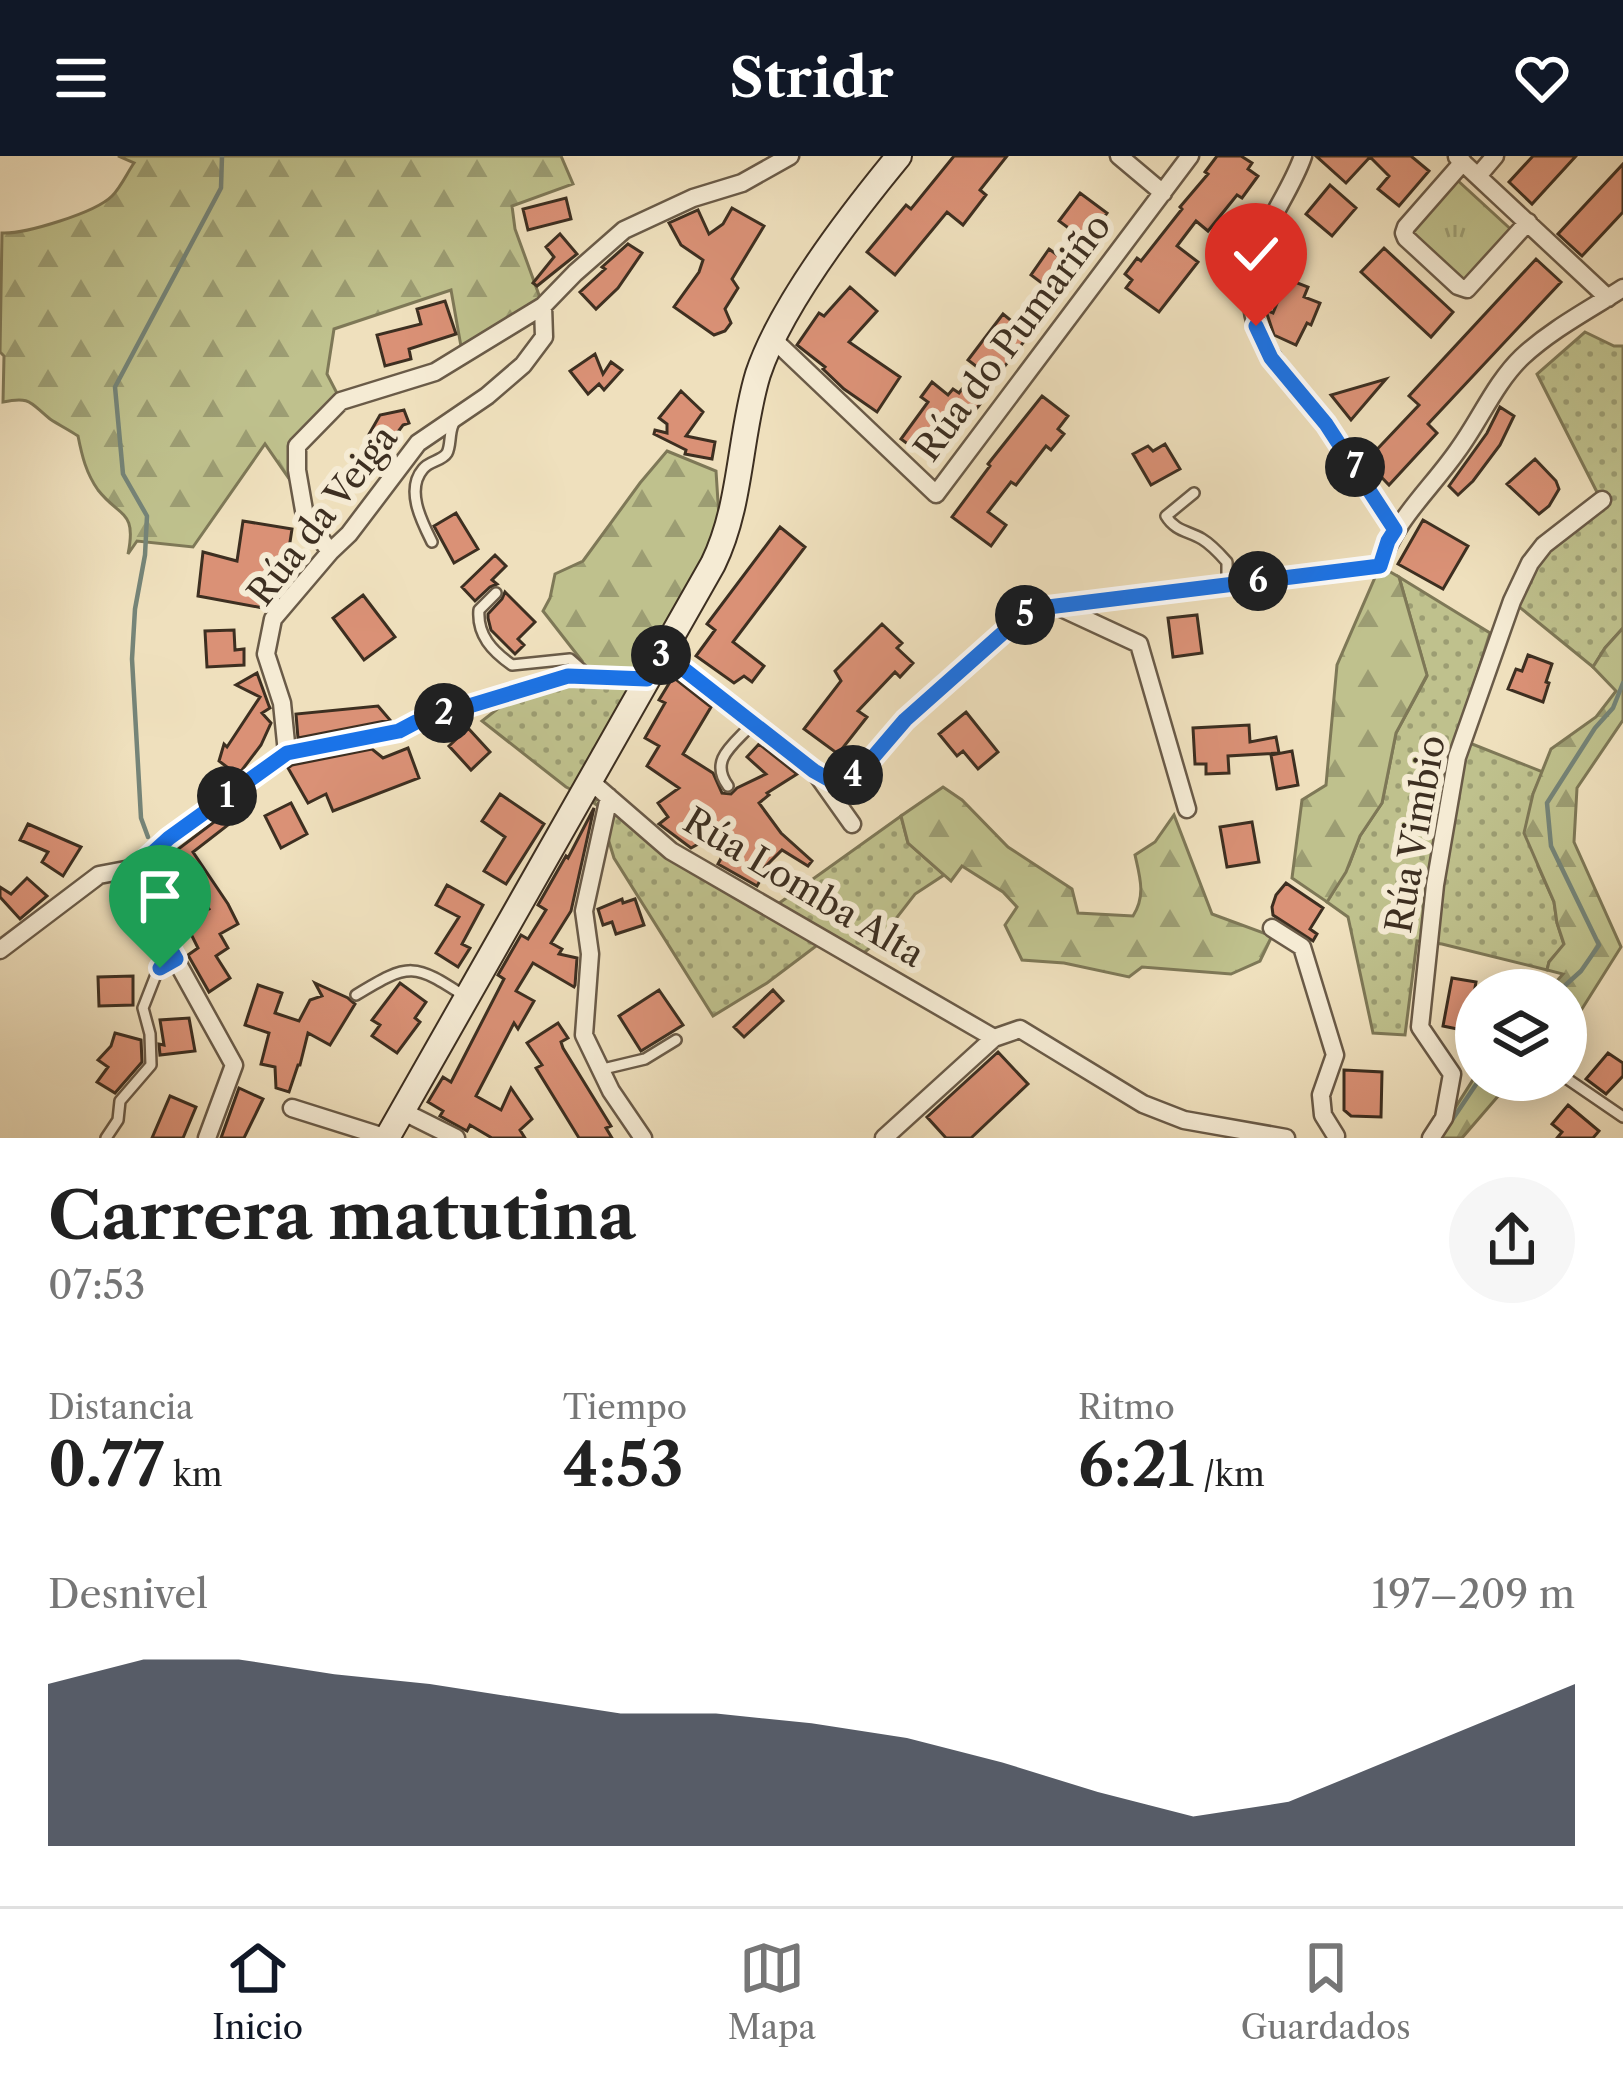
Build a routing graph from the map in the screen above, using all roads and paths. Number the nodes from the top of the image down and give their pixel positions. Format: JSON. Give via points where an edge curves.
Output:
{"nodes":[{"id":1,"x":790,"y":156,"type":"edge"},
{"id":2,"x":898,"y":156,"type":"edge"},
{"id":3,"x":1119,"y":156,"type":"edge"},
{"id":4,"x":1190,"y":156,"type":"edge"},
{"id":5,"x":1303,"y":156,"type":"edge"},
{"id":6,"x":1495,"y":156,"type":"edge"},
{"id":7,"x":1459,"y":159,"type":"edge"},
{"id":8,"x":1478,"y":176,"type":"junction"},
{"id":9,"x":1162,"y":193,"type":"junction"},
{"id":10,"x":1528,"y":223,"type":"junction"},
{"id":11,"x":1616,"y":293,"type":"edge"},
{"id":12,"x":544,"y":306,"type":"junction"},
{"id":13,"x":773,"y":339,"type":"junction"},
{"id":14,"x":458,"y":416,"type":"junction"},
{"id":15,"x":1194,"y":493,"type":"dead end"},
{"id":16,"x":1602,"y":500,"type":"dead end"},
{"id":17,"x":1395,"y":530,"type":"junction"},
{"id":18,"x":432,"y":542,"type":"dead end"},
{"id":19,"x":330,"y":552,"type":"junction"},
{"id":20,"x":1227,"y":585,"type":"junction"},
{"id":21,"x":496,"y":593,"type":"dead end"},
{"id":22,"x":1056,"y":606,"type":"junction"},
{"id":23,"x":663,"y":653,"type":"junction"},
{"id":24,"x":591,"y":677,"type":"junction"},
{"id":25,"x":647,"y":679,"type":"junction"},
{"id":26,"x":753,"y":723,"type":"junction"},
{"id":27,"x":287,"y":753,"type":"junction"},
{"id":28,"x":814,"y":771,"type":"junction"},
{"id":29,"x":589,"y":780,"type":"junction"},
{"id":30,"x":728,"y":786,"type":"dead end"},
{"id":31,"x":609,"y":797,"type":"junction"},
{"id":32,"x":1187,"y":809,"type":"dead end"},
{"id":33,"x":852,"y":824,"type":"dead end"},
{"id":34,"x":136,"y":868,"type":"junction"},
{"id":35,"x":1272,"y":928,"type":"dead end"},
{"id":36,"x":0,"y":950,"type":"edge"},
{"id":37,"x":176,"y":959,"type":"junction"},
{"id":38,"x":356,"y":995,"type":"dead end"},
{"id":39,"x":466,"y":997,"type":"junction"},
{"id":40,"x":994,"y":1038,"type":"junction"},
{"id":41,"x":676,"y":1040,"type":"dead end"},
{"id":42,"x":599,"y":1070,"type":"junction"},
{"id":43,"x":1587,"y":1092,"type":"edge"},
{"id":44,"x":292,"y":1108,"type":"dead end"},
{"id":45,"x":402,"y":1111,"type":"junction"},
{"id":46,"x":1623,"y":1117,"type":"edge"},
{"id":47,"x":453,"y":1137,"type":"edge"},
{"id":48,"x":1333,"y":1137,"type":"edge"},
{"id":49,"x":106,"y":1138,"type":"edge"},
{"id":50,"x":207,"y":1138,"type":"edge"},
{"id":51,"x":387,"y":1138,"type":"edge"},
{"id":52,"x":643,"y":1138,"type":"edge"},
{"id":53,"x":884,"y":1138,"type":"edge"},
{"id":54,"x":1286,"y":1138,"type":"edge"},
{"id":55,"x":1431,"y":1138,"type":"edge"}],
"edges":[{"from":1,"to":12,"type":"street","via":[[624,230]]},
{"from":2,"to":13,"type":"street"},
{"from":3,"to":9,"type":"street"},
{"from":4,"to":9,"type":"street","name":"Rúa do Pumariño"},
{"from":5,"to":17,"type":"street","via":[[1258,251],[1256,326]]},
{"from":6,"to":8,"type":"street"},
{"from":7,"to":8,"type":"street"},
{"from":7,"to":10,"type":"street","via":[[1406,227],[1406,238],[1467,290]]},
{"from":8,"to":10,"type":"street"},
{"from":9,"to":13,"type":"street","name":"Rúa do Pumariño","via":[[935,494]]},
{"from":10,"to":11,"type":"street"},
{"from":11,"to":17,"type":"street","via":[[1519,360]]},
{"from":12,"to":14,"type":"street","name":"Rúa da Veiga","via":[[544,337],[523,365]]},
{"from":12,"to":19,"type":"street","via":[[435,372],[341,400],[298,446],[305,516]]},
{"from":13,"to":23,"type":"street","via":[[719,552]]},
{"from":14,"to":18,"type":"lane","via":[[444,457],[419,472],[415,488]]},
{"from":14,"to":19,"type":"street","name":"Rúa da Veiga","via":[[418,442]]},
{"from":15,"to":20,"type":"lane","via":[[1166,516],[1215,548],[1227,562]]},
{"from":16,"to":55,"type":"street","name":"Rúa Vimbio","via":[[1530,563],[1456,757],[1420,1027],[1452,1075],[1444,1118]]},
{"from":17,"to":20,"type":"street","via":[[1380,566]]},
{"from":19,"to":27,"type":"street","name":"Rúa da Veiga","via":[[273,619],[266,654]]},
{"from":20,"to":22,"type":"street"},
{"from":21,"to":24,"type":"lane","via":[[479,610],[478,626],[494,652],[512,665],[570,659]]},
{"from":22,"to":28,"type":"street","via":[[1023,615],[905,720],[863,769],[830,780]]},
{"from":22,"to":32,"type":"street","via":[[1138,644]]},
{"from":23,"to":25,"type":"street"},
{"from":23,"to":26,"type":"street"},
{"from":24,"to":25,"type":"street"},
{"from":24,"to":27,"type":"street","via":[[568,676],[399,731]]},
{"from":25,"to":29,"type":"street"},
{"from":26,"to":28,"type":"street"},
{"from":26,"to":30,"type":"lane","via":[[719,767]]},
{"from":27,"to":34,"type":"street"},
{"from":28,"to":33,"type":"street"},
{"from":29,"to":31,"type":"street","name":"Rúa Lomba Alta"},
{"from":29,"to":39,"type":"street"},
{"from":31,"to":40,"type":"street","name":"Rúa Lomba Alta","via":[[671,851]]},
{"from":31,"to":42,"type":"street","via":[[584,911],[584,1035]]},
{"from":34,"to":36,"type":"street","via":[[99,875]]},
{"from":34,"to":37,"type":"street"},
{"from":35,"to":48,"type":"street","via":[[1302,947],[1335,1055],[1321,1095]]},
{"from":37,"to":49,"type":"lane","via":[[160,968],[143,1007],[151,1065],[120,1101]]},
{"from":37,"to":50,"type":"street","via":[[234,1065]]},
{"from":38,"to":39,"type":"lane","via":[[412,969]]},
{"from":39,"to":45,"type":"street"},
{"from":40,"to":53,"type":"street"},
{"from":40,"to":54,"type":"street","via":[[1020,1029],[1143,1104],[1184,1120]]},
{"from":41,"to":42,"type":"lane","via":[[645,1059]]},
{"from":42,"to":52,"type":"street"},
{"from":43,"to":46,"type":"lane"},
{"from":44,"to":51,"type":"street"},
{"from":45,"to":47,"type":"street"},
{"from":45,"to":51,"type":"street"}]}
